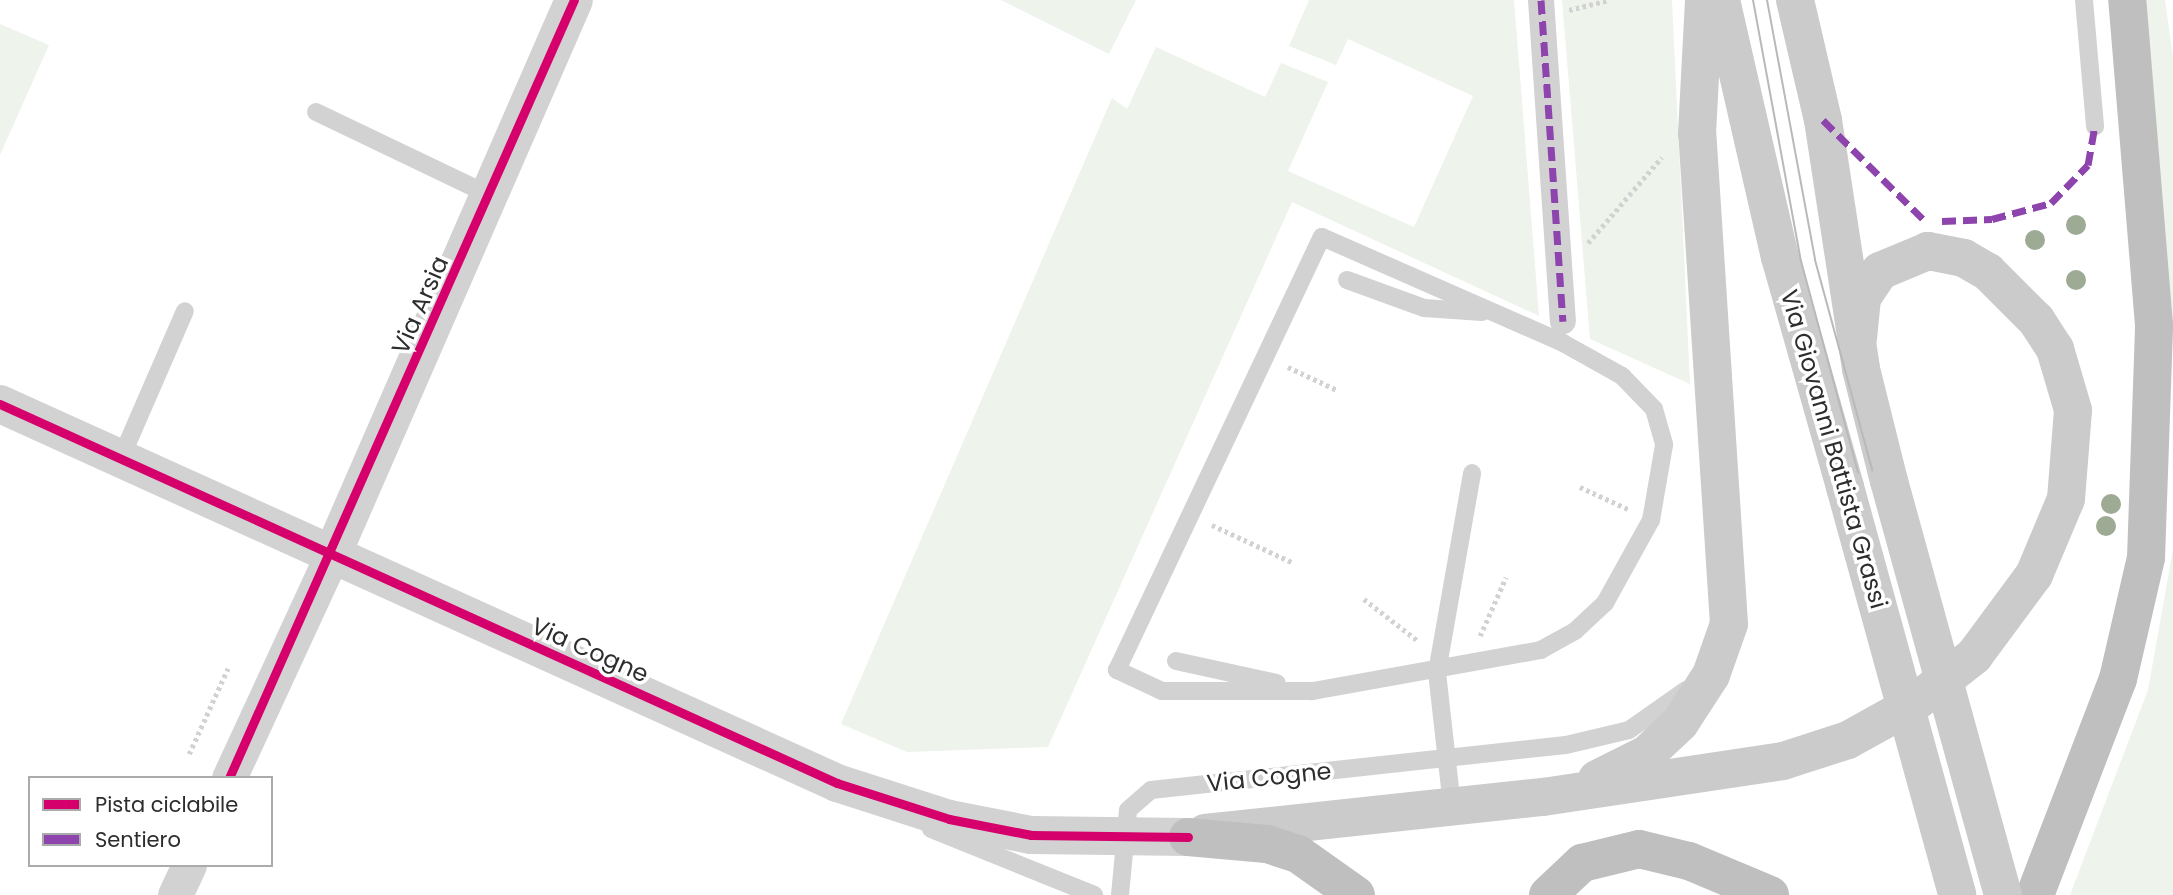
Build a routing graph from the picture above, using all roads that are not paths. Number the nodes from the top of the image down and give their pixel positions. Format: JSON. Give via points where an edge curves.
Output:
{"nodes":[{"id":1,"x":574,"y":0,"type":"edge"},
{"id":2,"x":1704,"y":0,"type":"edge"},
{"id":3,"x":1721,"y":0,"type":"edge"},
{"id":4,"x":1795,"y":0,"type":"edge"},
{"id":5,"x":2084,"y":0,"type":"edge"},
{"id":6,"x":2127,"y":0,"type":"edge"},
{"id":7,"x":1541,"y":10,"type":"edge"},
{"id":8,"x":316,"y":112,"type":"dead end"},
{"id":9,"x":2095,"y":127,"type":"dead end"},
{"id":10,"x":489,"y":195,"type":"junction"},
{"id":11,"x":1347,"y":280,"type":"dead end"},
{"id":12,"x":185,"y":311,"type":"dead end"},
{"id":13,"x":1496,"y":314,"type":"junction"},
{"id":14,"x":1563,"y":321,"type":"dead end"},
{"id":15,"x":1858,"y":338,"type":"junction"},
{"id":16,"x":0,"y":404,"type":"edge"},
{"id":17,"x":121,"y":458,"type":"junction"},
{"id":18,"x":1472,"y":473,"type":"dead end"},
{"id":19,"x":332,"y":555,"type":"junction"},
{"id":20,"x":1724,"y":640,"type":"junction"},
{"id":21,"x":1176,"y":661,"type":"dead end"},
{"id":22,"x":1439,"y":664,"type":"junction"},
{"id":23,"x":1312,"y":691,"type":"junction"},
{"id":24,"x":1448,"y":758,"type":"junction"},
{"id":25,"x":230,"y":776,"type":"edge"},
{"id":26,"x":837,"y":783,"type":"junction"},
{"id":27,"x":1543,"y":797,"type":"junction"},
{"id":28,"x":1452,"y":806,"type":"junction"},
{"id":29,"x":2056,"y":833,"type":"junction"},
{"id":30,"x":1188,"y":837,"type":"junction"},
{"id":31,"x":1125,"y":840,"type":"junction"},
{"id":32,"x":188,"y":867,"type":"edge"},
{"id":33,"x":175,"y":895,"type":"edge"},
{"id":34,"x":1094,"y":895,"type":"edge"},
{"id":35,"x":1120,"y":895,"type":"edge"},
{"id":36,"x":1356,"y":895,"type":"edge"},
{"id":37,"x":1548,"y":895,"type":"edge"},
{"id":38,"x":1770,"y":895,"type":"edge"},
{"id":39,"x":1957,"y":895,"type":"edge"},
{"id":40,"x":2003,"y":895,"type":"edge"},
{"id":41,"x":2013,"y":895,"type":"edge"},
{"id":42,"x":2035,"y":895,"type":"edge"}],
"edges":[{"from":1,"to":10,"type":"street","name":"Via Arsia"},
{"from":2,"to":20,"type":"main road","via":[[1697,134],[1731,598]]},
{"from":3,"to":39,"type":"main road","name":"Via Giovanni Battista Grassi","bridge":true,"via":[[1777,244]]},
{"from":4,"to":15,"type":"main road","name":"Via Giovanni Battista Grassi","via":[[1823,120]]},
{"from":5,"to":9,"type":"lane"},
{"from":6,"to":29,"type":"highway","via":[[2154,325],[2146,558],[2118,679]]},
{"from":7,"to":14,"type":"street"},
{"from":8,"to":10,"type":"lane"},
{"from":10,"to":19,"type":"street","name":"Via Arsia"},
{"from":11,"to":13,"type":"lane","via":[[1424,307]]},
{"from":12,"to":17,"type":"lane"},
{"from":13,"to":22,"type":"lane","via":[[1622,376],[1654,409],[1664,445],[1651,520],[1605,603],[1575,631],[1541,650],[1467,665]]},
{"from":13,"to":23,"type":"lane","via":[[1322,237],[1117,670],[1162,691]]},
{"from":15,"to":27,"type":"main road","via":[[1863,298],[1880,271],[1928,251],[1964,258],[1988,272],[2055,349],[2073,410],[2072,471],[2053,536],[2014,606],[1974,656],[1913,704],[1848,740],[1783,761]]},
{"from":15,"to":40,"type":"main road","name":"Via Giovanni Battista Grassi","bridge":true,"via":[[1889,481]]},
{"from":16,"to":17,"type":"street","name":"Via Cogne"},
{"from":17,"to":19,"type":"street","name":"Via Cogne"},
{"from":18,"to":22,"type":"lane"},
{"from":19,"to":25,"type":"street","name":"Via Arsia"},
{"from":19,"to":26,"type":"street","name":"Via Cogne"},
{"from":20,"to":24,"type":"lane","name":"Via Cogne","via":[[1688,688],[1629,730],[1566,745]]},
{"from":20,"to":27,"type":"main road","via":[[1698,698],[1664,741],[1602,777]]},
{"from":21,"to":23,"type":"lane"},
{"from":22,"to":23,"type":"lane"},
{"from":22,"to":24,"type":"lane"},
{"from":24,"to":28,"type":"lane"},
{"from":24,"to":31,"type":"lane","name":"Via Cogne","via":[[1151,790],[1128,810]]},
{"from":26,"to":31,"type":"street","name":"Via Cogne","via":[[988,827],[1069,840]]},
{"from":26,"to":34,"type":"lane","via":[[983,855]]},
{"from":27,"to":28,"type":"main road"},
{"from":28,"to":30,"type":"main road","via":[[1233,826]]},
{"from":29,"to":41,"type":"highway"},
{"from":29,"to":42,"type":"highway","via":[[2051,864]]},
{"from":30,"to":31,"type":"street","name":"Via Cogne"},
{"from":30,"to":36,"type":"highway","via":[[1266,844],[1298,854]]},
{"from":31,"to":35,"type":"lane"},
{"from":32,"to":33,"type":"street"},
{"from":37,"to":38,"type":"highway","via":[[1581,863],[1619,850],[1660,851]]}]}
